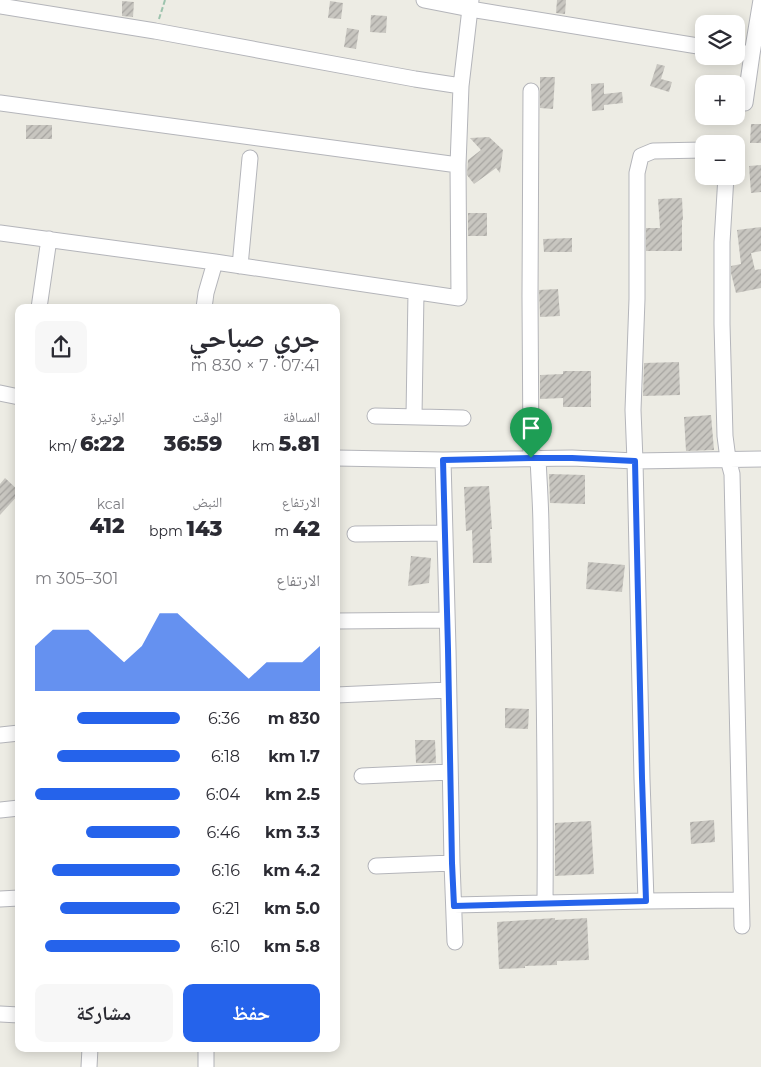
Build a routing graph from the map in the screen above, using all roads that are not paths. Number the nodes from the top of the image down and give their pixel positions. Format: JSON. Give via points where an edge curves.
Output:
{"nodes":[{"id":1,"x":424,"y":0,"type":"edge"},
{"id":2,"x":761,"y":0,"type":"edge"},
{"id":3,"x":471,"y":5,"type":"edge"},
{"id":4,"x":0,"y":6,"type":"edge"},
{"id":5,"x":695,"y":45,"type":"edge"},
{"id":6,"x":745,"y":53,"type":"edge"},
{"id":7,"x":752,"y":54,"type":"junction"},
{"id":8,"x":461,"y":86,"type":"junction"},
{"id":9,"x":531,"y":92,"type":"dead end"},
{"id":10,"x":0,"y":103,"type":"edge"},
{"id":11,"x":745,"y":103,"type":"dead end"},
{"id":12,"x":695,"y":150,"type":"edge"},
{"id":13,"x":250,"y":158,"type":"dead end"},
{"id":14,"x":458,"y":165,"type":"junction"},
{"id":15,"x":725,"y":185,"type":"edge"},
{"id":16,"x":0,"y":233,"type":"edge"},
{"id":17,"x":49,"y":239,"type":"junction"},
{"id":18,"x":215,"y":262,"type":"junction"},
{"id":19,"x":240,"y":266,"type":"junction"},
{"id":20,"x":416,"y":292,"type":"junction"},
{"id":21,"x":40,"y":304,"type":"edge"},
{"id":22,"x":205,"y":304,"type":"edge"},
{"id":23,"x":375,"y":416,"type":"dead end"},
{"id":24,"x":414,"y":416,"type":"junction"},
{"id":25,"x":463,"y":418,"type":"dead end"},
{"id":26,"x":340,"y":458,"type":"edge"},
{"id":27,"x":535,"y":458,"type":"junction"},
{"id":28,"x":728,"y":459,"type":"junction"},
{"id":29,"x":761,"y":459,"type":"edge"},
{"id":30,"x":443,"y":460,"type":"junction"},
{"id":31,"x":635,"y":461,"type":"junction"},
{"id":32,"x":444,"y":533,"type":"junction"},
{"id":33,"x":355,"y":534,"type":"dead end"},
{"id":34,"x":447,"y":620,"type":"junction"},
{"id":35,"x":340,"y":621,"type":"edge"},
{"id":36,"x":448,"y":690,"type":"junction"},
{"id":37,"x":340,"y":695,"type":"edge"},
{"id":38,"x":15,"y":733,"type":"edge"},
{"id":39,"x":0,"y":735,"type":"edge"},
{"id":40,"x":450,"y":772,"type":"junction"},
{"id":41,"x":362,"y":776,"type":"dead end"},
{"id":42,"x":15,"y":808,"type":"edge"},
{"id":43,"x":0,"y":810,"type":"edge"},
{"id":44,"x":452,"y":863,"type":"junction"},
{"id":45,"x":376,"y":866,"type":"dead end"},
{"id":46,"x":15,"y":898,"type":"edge"},
{"id":47,"x":0,"y":900,"type":"edge"},
{"id":48,"x":742,"y":900,"type":"junction"},
{"id":49,"x":646,"y":901,"type":"junction"},
{"id":50,"x":545,"y":903,"type":"junction"},
{"id":51,"x":454,"y":906,"type":"junction"},
{"id":52,"x":742,"y":926,"type":"dead end"},
{"id":53,"x":455,"y":942,"type":"dead end"},
{"id":54,"x":0,"y":1014,"type":"edge"},
{"id":55,"x":15,"y":1015,"type":"edge"},
{"id":56,"x":90,"y":1052,"type":"edge"},
{"id":57,"x":206,"y":1052,"type":"edge"},
{"id":58,"x":89,"y":1067,"type":"edge"},
{"id":59,"x":206,"y":1067,"type":"edge"}],
"edges":[{"from":1,"to":3,"type":"street"},
{"from":2,"to":7,"type":"street"},
{"from":3,"to":5,"type":"street"},
{"from":3,"to":8,"type":"street"},
{"from":4,"to":8,"type":"street"},
{"from":6,"to":7,"type":"street"},
{"from":7,"to":11,"type":"street"},
{"from":8,"to":14,"type":"street"},
{"from":9,"to":27,"type":"street","via":[[530,287]]},
{"from":10,"to":14,"type":"street"},
{"from":12,"to":31,"type":"street","via":[[653,151],[641,156],[638,163],[633,410]]},
{"from":13,"to":19,"type":"street"},
{"from":14,"to":20,"type":"street","via":[[459,298]]},
{"from":15,"to":28,"type":"street","via":[[722,324]]},
{"from":16,"to":17,"type":"street"},
{"from":17,"to":18,"type":"street"},
{"from":17,"to":21,"type":"street"},
{"from":18,"to":19,"type":"street"},
{"from":18,"to":22,"type":"street"},
{"from":19,"to":20,"type":"street"},
{"from":20,"to":24,"type":"street"},
{"from":23,"to":24,"type":"street"},
{"from":24,"to":25,"type":"street"},
{"from":26,"to":30,"type":"street"},
{"from":27,"to":30,"type":"street"},
{"from":27,"to":31,"type":"street"},
{"from":27,"to":50,"type":"street","via":[[541,521]]},
{"from":28,"to":29,"type":"street"},
{"from":28,"to":31,"type":"street"},
{"from":28,"to":48,"type":"street","via":[[732,474]]},
{"from":30,"to":32,"type":"street"},
{"from":31,"to":49,"type":"street"},
{"from":32,"to":33,"type":"street"},
{"from":32,"to":34,"type":"street"},
{"from":34,"to":35,"type":"street"},
{"from":34,"to":36,"type":"street"},
{"from":36,"to":37,"type":"street"},
{"from":36,"to":40,"type":"street"},
{"from":38,"to":39,"type":"street"},
{"from":40,"to":41,"type":"street"},
{"from":40,"to":44,"type":"street"},
{"from":42,"to":43,"type":"street"},
{"from":44,"to":45,"type":"street"},
{"from":44,"to":51,"type":"street"},
{"from":46,"to":47,"type":"street"},
{"from":48,"to":49,"type":"street"},
{"from":48,"to":52,"type":"street"},
{"from":49,"to":50,"type":"street"},
{"from":50,"to":51,"type":"street"},
{"from":51,"to":53,"type":"street"},
{"from":54,"to":55,"type":"street"},
{"from":56,"to":58,"type":"street"},
{"from":57,"to":59,"type":"street"}]}
